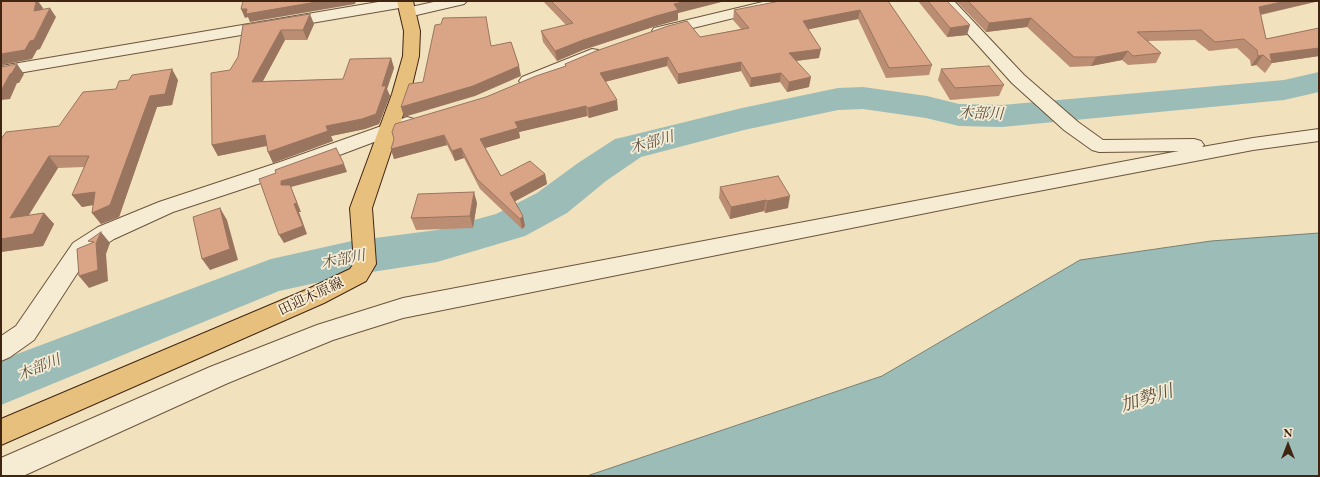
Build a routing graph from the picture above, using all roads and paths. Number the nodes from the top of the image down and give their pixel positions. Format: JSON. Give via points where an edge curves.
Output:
{"nodes":[{"id":1,"x":459,"y":1,"type":"edge"},
{"id":2,"x":786,"y":1,"type":"edge"},
{"id":3,"x":946,"y":1,"type":"edge"},
{"id":4,"x":406,"y":5,"type":"edge"},
{"id":5,"x":648,"y":35,"type":"edge"},
{"id":6,"x":604,"y":50,"type":"edge"},
{"id":7,"x":1,"y":71,"type":"edge"},
{"id":8,"x":511,"y":88,"type":"edge"},
{"id":9,"x":425,"y":118,"type":"edge"},
{"id":10,"x":389,"y":129,"type":"junction"},
{"id":11,"x":1319,"y":135,"type":"edge"},
{"id":12,"x":1253,"y":144,"type":"junction"},
{"id":13,"x":1,"y":350,"type":"edge"},
{"id":14,"x":1,"y":432,"type":"edge"},
{"id":15,"x":1,"y":472,"type":"edge"}],
"edges":[{"from":1,"to":4,"type":"street"},
{"from":2,"to":5,"type":"street"},
{"from":3,"to":12,"type":"street","via":[[1026,85],[1071,126],[1099,146]]},
{"from":4,"to":7,"type":"street"},
{"from":4,"to":10,"type":"main road","name":"田迎木原線","via":[[412,31],[411,56]]},
{"from":6,"to":8,"type":"street"},
{"from":9,"to":10,"type":"street"},
{"from":10,"to":13,"type":"street","via":[[290,166],[166,207],[106,233],[81,249],[25,332]]},
{"from":10,"to":14,"type":"main road","name":"田迎木原線","via":[[361,208],[365,264],[358,275],[316,296]]},
{"from":11,"to":12,"type":"street"},
{"from":12,"to":15,"type":"street","via":[[403,308],[326,332],[219,375]]}]}
